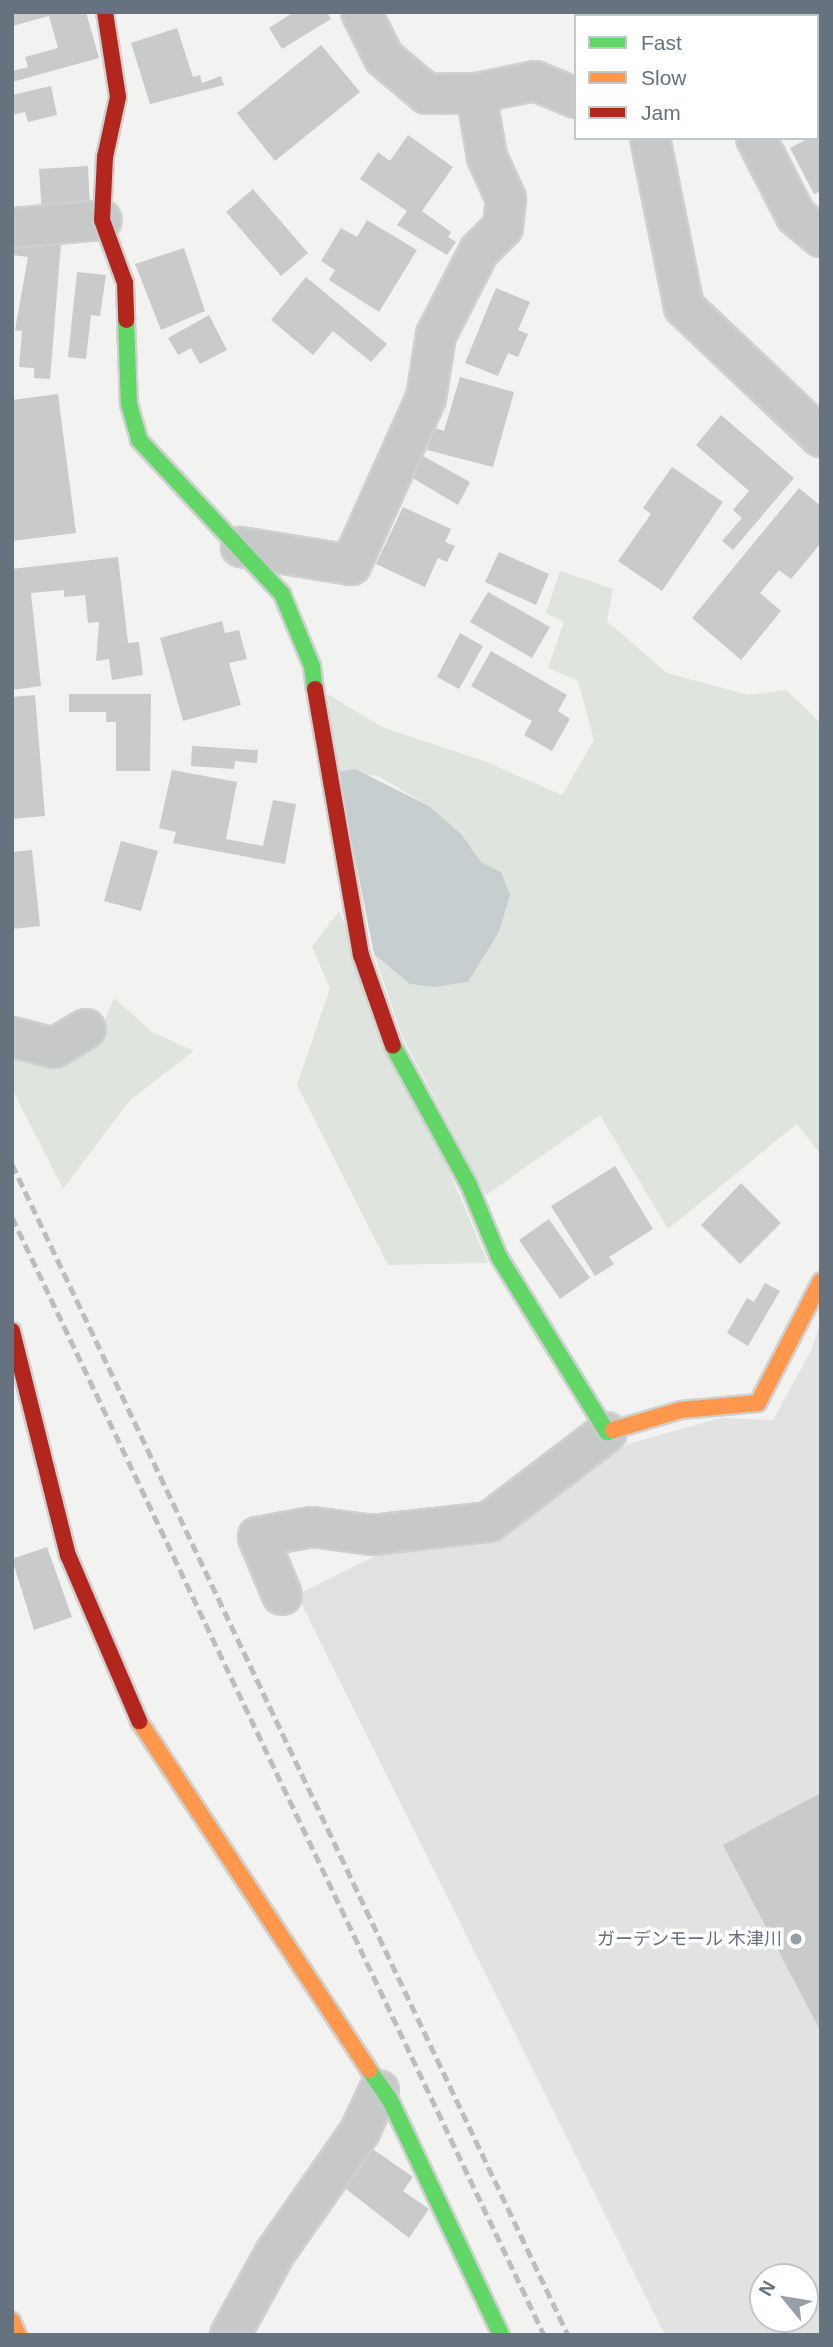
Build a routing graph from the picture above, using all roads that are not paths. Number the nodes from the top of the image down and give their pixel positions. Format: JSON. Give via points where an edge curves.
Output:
{"nodes":[{"id":1,"x":106,"y":12,"type":"edge"},
{"id":2,"x":361,"y":12,"type":"edge"},
{"id":3,"x":476,"y":93,"type":"junction"},
{"id":4,"x":574,"y":97,"type":"edge"},
{"id":5,"x":650,"y":140,"type":"edge"},
{"id":6,"x":757,"y":140,"type":"edge"},
{"id":7,"x":102,"y":220,"type":"junction"},
{"id":8,"x":12,"y":228,"type":"edge"},
{"id":9,"x":821,"y":237,"type":"edge"},
{"id":10,"x":821,"y":438,"type":"edge"},
{"id":11,"x":241,"y":547,"type":"junction"},
{"id":12,"x":86,"y":1029,"type":"dead end"},
{"id":13,"x":12,"y":1037,"type":"edge"},
{"id":14,"x":821,"y":1281,"type":"edge"},
{"id":15,"x":12,"y":1331,"type":"edge"},
{"id":16,"x":607,"y":1432,"type":"junction"},
{"id":17,"x":282,"y":1595,"type":"dead end"},
{"id":18,"x":379,"y":2090,"type":"junction"},
{"id":19,"x":12,"y":2322,"type":"edge"},
{"id":20,"x":18,"y":2335,"type":"edge"},
{"id":21,"x":230,"y":2335,"type":"edge"},
{"id":22,"x":501,"y":2335,"type":"edge"}],
"edges":[{"from":1,"to":7,"type":"main road","via":[[117,97],[105,157]]},
{"from":2,"to":3,"type":"street","via":[[384,58],[427,94]]},
{"from":3,"to":4,"type":"street","via":[[535,81]]},
{"from":3,"to":11,"type":"street","via":[[486,157],[506,199],[503,227],[479,251],[436,335],[426,398],[351,565]]},
{"from":5,"to":10,"type":"street","via":[[684,307]]},
{"from":6,"to":9,"type":"street","via":[[796,216]]},
{"from":7,"to":8,"type":"street"},
{"from":7,"to":11,"type":"main road","via":[[125,283],[129,404],[139,440]]},
{"from":11,"to":16,"type":"main road","via":[[282,594],[312,666],[339,856],[361,956],[391,1041],[468,1185],[499,1257]]},
{"from":12,"to":13,"type":"street","via":[[54,1048]]},
{"from":14,"to":16,"type":"main road","via":[[758,1403],[681,1410]]},
{"from":15,"to":18,"type":"main road","via":[[68,1555],[148,1742]]},
{"from":16,"to":17,"type":"street","via":[[489,1522],[373,1535],[312,1527],[258,1537]]},
{"from":18,"to":21,"type":"street","via":[[359,2131],[275,2253]]},
{"from":18,"to":22,"type":"main road","via":[[390,2100]]},
{"from":19,"to":20,"type":"main road"}]}
